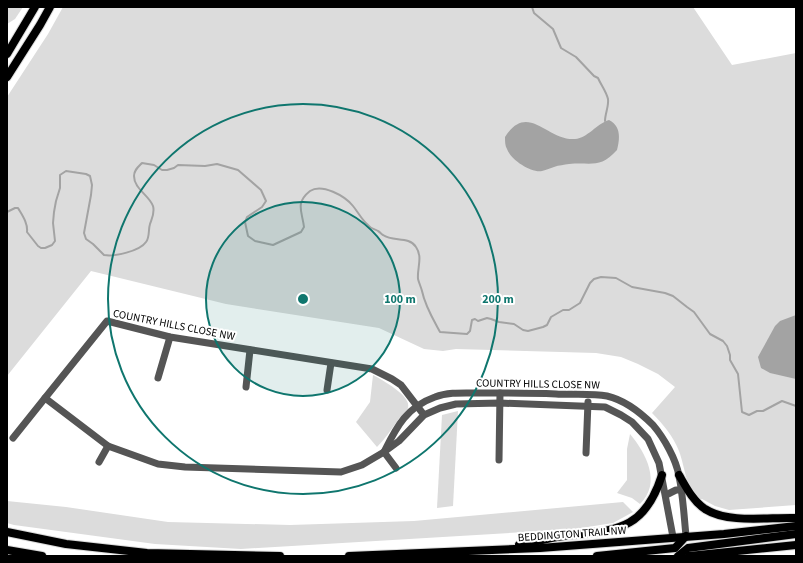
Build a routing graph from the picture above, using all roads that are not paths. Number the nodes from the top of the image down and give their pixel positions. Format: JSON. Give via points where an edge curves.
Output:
{"nodes":[{"id":1,"x":35,"y":7,"type":"edge"},
{"id":2,"x":50,"y":7,"type":"edge"},
{"id":3,"x":7,"y":54,"type":"edge"},
{"id":4,"x":7,"y":77,"type":"edge"},
{"id":5,"x":170,"y":337,"type":"junction"},
{"id":6,"x":250,"y":350,"type":"junction"},
{"id":7,"x":331,"y":362,"type":"junction"},
{"id":8,"x":158,"y":378,"type":"dead end"},
{"id":9,"x":246,"y":387,"type":"dead end"},
{"id":10,"x":327,"y":390,"type":"dead end"},
{"id":11,"x":500,"y":393,"type":"junction"},
{"id":12,"x":589,"y":395,"type":"junction"},
{"id":13,"x":45,"y":398,"type":"junction"},
{"id":14,"x":500,"y":403,"type":"junction"},
{"id":15,"x":417,"y":406,"type":"junction"},
{"id":16,"x":588,"y":406,"type":"junction"},
{"id":17,"x":424,"y":415,"type":"junction"},
{"id":18,"x":13,"y":438,"type":"dead end"},
{"id":19,"x":108,"y":446,"type":"junction"},
{"id":20,"x":384,"y":452,"type":"junction"},
{"id":21,"x":586,"y":453,"type":"dead end"},
{"id":22,"x":499,"y":460,"type":"dead end"},
{"id":23,"x":99,"y":462,"type":"dead end"},
{"id":24,"x":396,"y":468,"type":"dead end"},
{"id":25,"x":662,"y":475,"type":"junction"},
{"id":26,"x":679,"y":475,"type":"joint"},
{"id":27,"x":684,"y":490,"type":"junction"},
{"id":28,"x":666,"y":495,"type":"junction"},
{"id":29,"x":796,"y":518,"type":"edge"},
{"id":30,"x":796,"y":526,"type":"edge"},
{"id":31,"x":7,"y":532,"type":"edge"},
{"id":32,"x":796,"y":534,"type":"edge"},
{"id":33,"x":686,"y":536,"type":"junction"},
{"id":34,"x":673,"y":537,"type":"junction"},
{"id":35,"x":796,"y":545,"type":"edge"},
{"id":36,"x":7,"y":550,"type":"edge"},
{"id":37,"x":494,"y":550,"type":"junction"},
{"id":38,"x":676,"y":553,"type":"edge"},
{"id":39,"x":689,"y":553,"type":"edge"},
{"id":40,"x":42,"y":556,"type":"edge"},
{"id":41,"x":280,"y":556,"type":"edge"},
{"id":42,"x":349,"y":556,"type":"edge"},
{"id":43,"x":597,"y":556,"type":"edge"}],
"edges":[{"from":1,"to":3,"type":"main road"},
{"from":2,"to":4,"type":"main road"},
{"from":5,"to":6,"type":"street","name":"COUNTRY HILLS CLOSE NW"},
{"from":5,"to":8,"type":"street"},
{"from":5,"to":13,"type":"street","name":"COUNTRY HILLS CLOSE NW","via":[[107,321]]},
{"from":6,"to":7,"type":"street","name":"COUNTRY HILLS CLOSE NW"},
{"from":6,"to":9,"type":"street"},
{"from":7,"to":10,"type":"street"},
{"from":7,"to":15,"type":"street","name":"COUNTRY HILLS CLOSE NW","via":[[372,369],[392,379]]},
{"from":11,"to":12,"type":"street","name":"COUNTRY HILLS CLOSE NW"},
{"from":11,"to":14,"type":"street"},
{"from":11,"to":15,"type":"street","name":"COUNTRY HILLS CLOSE NW","via":[[452,393],[436,396]]},
{"from":12,"to":16,"type":"street"},
{"from":12,"to":26,"type":"street","name":"COUNTRY HILLS CLOSE NW","via":[[607,396],[626,404],[652,425],[670,452]]},
{"from":13,"to":18,"type":"street"},
{"from":13,"to":19,"type":"street","name":"COUNTRY HILLS CLOSE NW"},
{"from":14,"to":16,"type":"street","name":"COUNTRY HILLS CLOSE NW"},
{"from":14,"to":17,"type":"street","name":"COUNTRY HILLS CLOSE NW","via":[[456,404]]},
{"from":14,"to":22,"type":"street"},
{"from":15,"to":17,"type":"street","name":"COUNTRY HILLS CLOSE NW"},
{"from":15,"to":20,"type":"street","name":"COUNTRY HILLS CLOSE NW","via":[[397,426]]},
{"from":16,"to":21,"type":"street"},
{"from":16,"to":25,"type":"street","name":"COUNTRY HILLS CLOSE NW","via":[[605,407],[632,422],[648,439]]},
{"from":17,"to":20,"type":"street","name":"COUNTRY HILLS CLOSE NW","via":[[399,441]]},
{"from":19,"to":20,"type":"street","name":"COUNTRY HILLS CLOSE NW","via":[[158,464],[340,472],[362,465]]},
{"from":19,"to":23,"type":"street"},
{"from":20,"to":24,"type":"street"},
{"from":25,"to":28,"type":"street","name":"COUNTRY HILLS CLOSE NW"},
{"from":25,"to":37,"type":"main road","via":[[647,509],[624,525],[608,531],[562,536]]},
{"from":26,"to":27,"type":"main road"},
{"from":27,"to":28,"type":"street"},
{"from":27,"to":29,"type":"main road","via":[[706,509],[720,516]]},
{"from":27,"to":33,"type":"street"},
{"from":28,"to":34,"type":"street","name":"COUNTRY HILLS CLOSE NW"},
{"from":30,"to":33,"type":"main road","name":"BEDDINGTON TRAIL NW"},
{"from":31,"to":41,"type":"main road","via":[[66,544],[147,553]]},
{"from":32,"to":39,"type":"main road"},
{"from":33,"to":34,"type":"main road","name":"BEDDINGTON TRAIL NW"},
{"from":33,"to":38,"type":"main road"},
{"from":33,"to":39,"type":"main road"},
{"from":34,"to":37,"type":"main road","name":"BEDDINGTON TRAIL NW"},
{"from":34,"to":38,"type":"main road"},
{"from":35,"to":39,"type":"main road"},
{"from":36,"to":40,"type":"main road"},
{"from":37,"to":42,"type":"main road","name":"BEDDINGTON TRAIL NW"},
{"from":38,"to":39,"type":"main road"},
{"from":38,"to":43,"type":"main road"}]}
